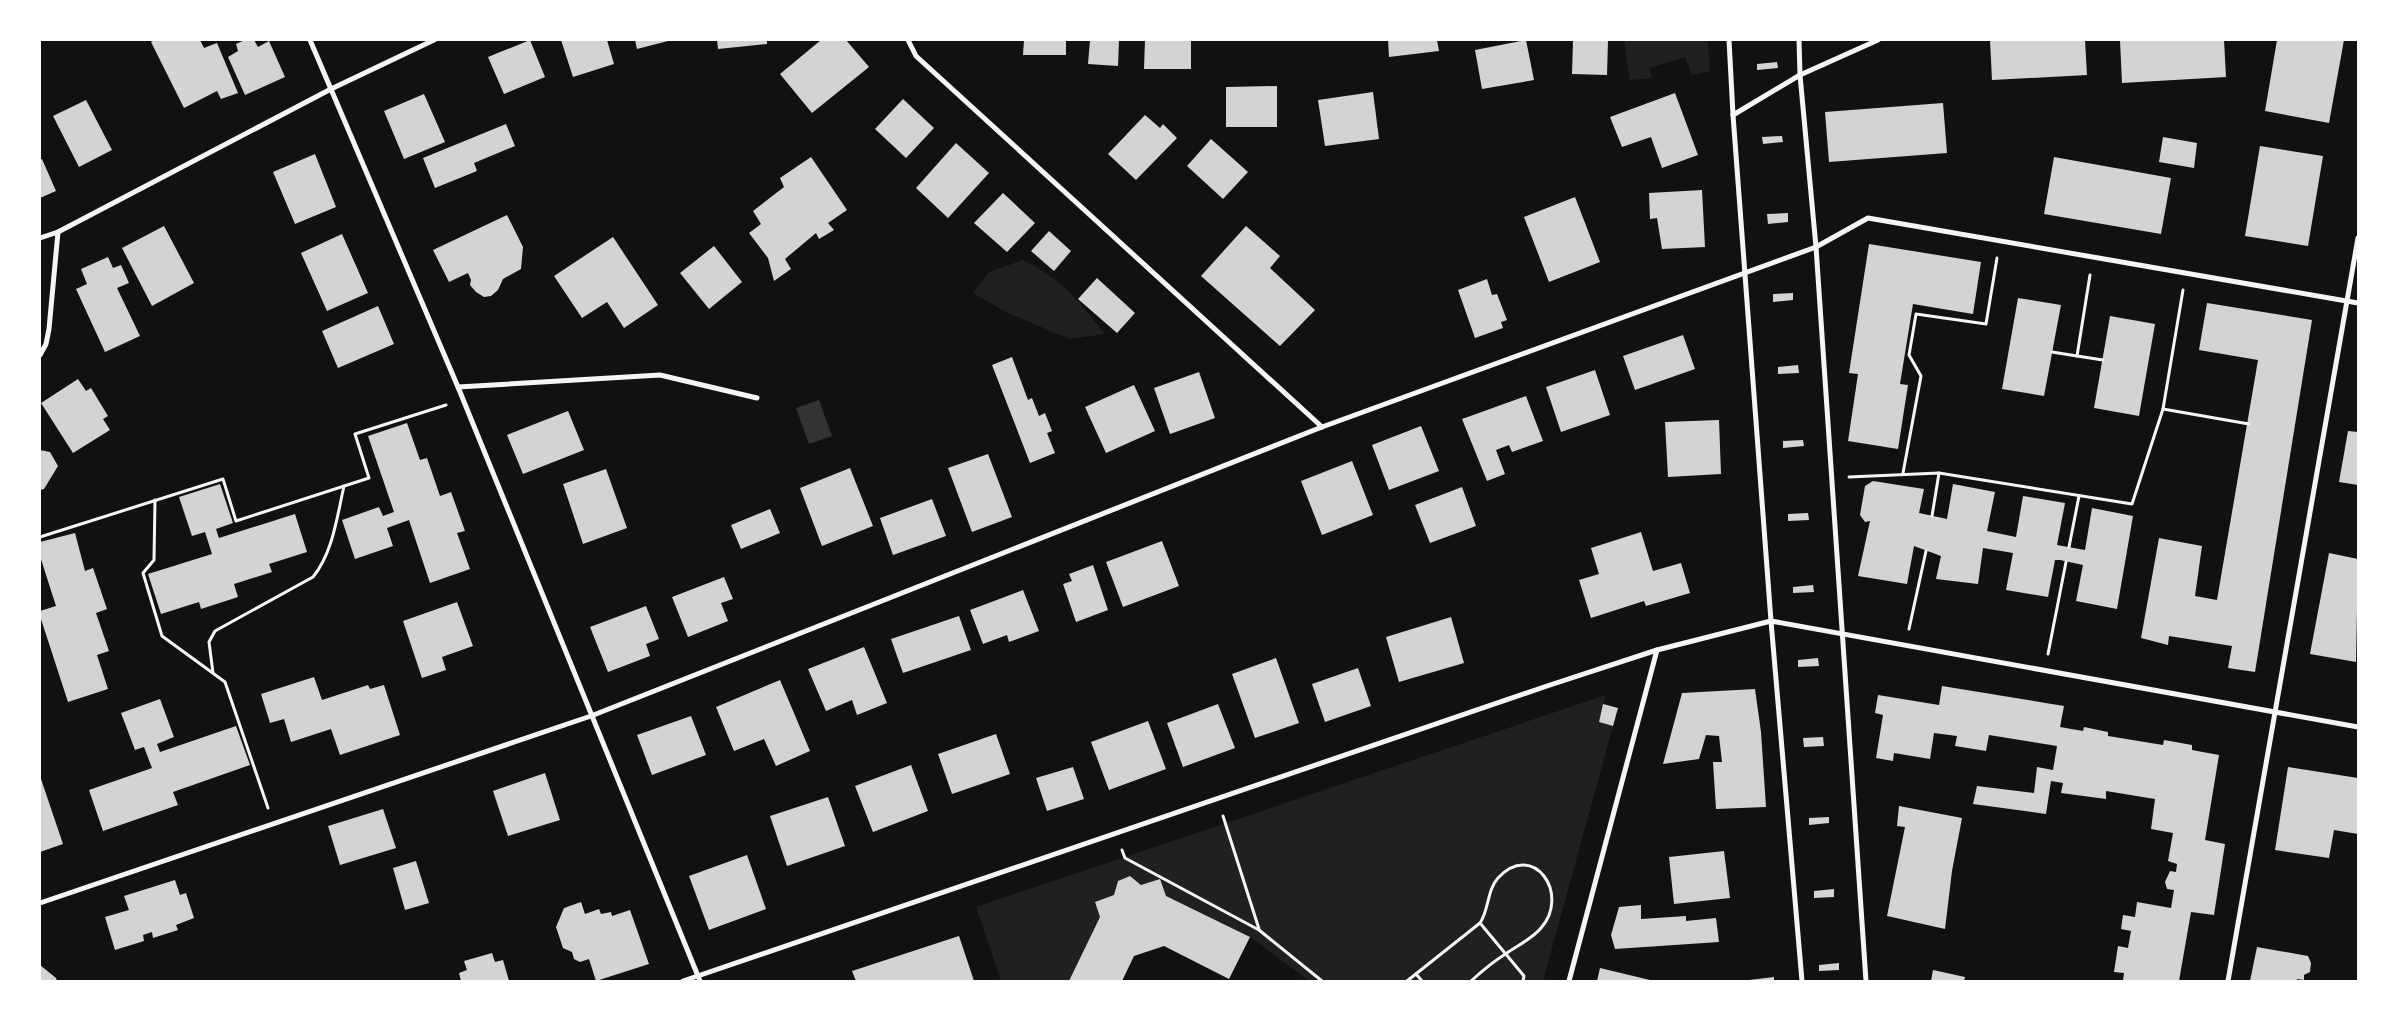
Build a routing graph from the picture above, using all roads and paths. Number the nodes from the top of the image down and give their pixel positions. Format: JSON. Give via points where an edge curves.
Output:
{"nodes":[{"id":1,"x":310,"y":40,"type":"edge"},
{"id":2,"x":434,"y":40,"type":"edge"},
{"id":3,"x":908,"y":40,"type":"edge"},
{"id":4,"x":1730,"y":40,"type":"edge"},
{"id":5,"x":1799,"y":40,"type":"edge"},
{"id":6,"x":1878,"y":40,"type":"edge"},
{"id":7,"x":1800,"y":75,"type":"junction"},
{"id":8,"x":331,"y":90,"type":"junction"},
{"id":9,"x":1733,"y":115,"type":"junction"},
{"id":10,"x":58,"y":232,"type":"junction"},
{"id":11,"x":40,"y":238,"type":"edge"},
{"id":12,"x":2358,"y":238,"type":"edge"},
{"id":13,"x":1999,"y":241,"type":"junction"},
{"id":14,"x":1816,"y":247,"type":"junction"},
{"id":15,"x":2092,"y":257,"type":"junction"},
{"id":16,"x":1746,"y":271,"type":"junction"},
{"id":17,"x":2186,"y":274,"type":"junction"},
{"id":18,"x":2348,"y":302,"type":"junction"},
{"id":19,"x":2358,"y":303,"type":"edge"},
{"id":20,"x":2052,"y":352,"type":"dead end"},
{"id":21,"x":40,"y":354,"type":"edge"},
{"id":22,"x":2077,"y":356,"type":"junction"},
{"id":23,"x":2103,"y":360,"type":"dead end"},
{"id":24,"x":458,"y":387,"type":"junction"},
{"id":25,"x":757,"y":398,"type":"dead end"},
{"id":26,"x":463,"y":400,"type":"junction"},
{"id":27,"x":2163,"y":409,"type":"junction"},
{"id":28,"x":2249,"y":424,"type":"dead end"},
{"id":29,"x":1322,"y":427,"type":"junction"},
{"id":30,"x":1903,"y":473,"type":"junction"},
{"id":31,"x":1939,"y":473,"type":"junction"},
{"id":32,"x":1831,"y":478,"type":"junction"},
{"id":33,"x":344,"y":486,"type":"junction"},
{"id":34,"x":2078,"y":496,"type":"junction"},
{"id":35,"x":155,"y":500,"type":"junction"},
{"id":36,"x":1932,"y":516,"type":"dead end"},
{"id":37,"x":40,"y":537,"type":"edge"},
{"id":38,"x":2069,"y":547,"type":"dead end"},
{"id":39,"x":1926,"y":551,"type":"dead end"},
{"id":40,"x":2066,"y":562,"type":"dead end"},
{"id":41,"x":1772,"y":622,"type":"junction"},
{"id":42,"x":1841,"y":636,"type":"junction"},
{"id":43,"x":1906,"y":647,"type":"junction"},
{"id":44,"x":1657,"y":650,"type":"junction"},
{"id":45,"x":2045,"y":671,"type":"junction"},
{"id":46,"x":213,"y":674,"type":"junction"},
{"id":47,"x":2274,"y":712,"type":"junction"},
{"id":48,"x":592,"y":716,"type":"junction"},
{"id":49,"x":2358,"y":727,"type":"edge"},
{"id":50,"x":1225,"y":821,"type":"dead end"},
{"id":51,"x":273,"y":823,"type":"junction"},
{"id":52,"x":1125,"y":858,"type":"dead end"},
{"id":53,"x":40,"y":903,"type":"edge"},
{"id":54,"x":1480,"y":923,"type":"junction"},
{"id":55,"x":1259,"y":930,"type":"junction"},
{"id":56,"x":1505,"y":954,"type":"junction"},
{"id":57,"x":1416,"y":974,"type":"junction"},
{"id":58,"x":699,"y":978,"type":"edge"},
{"id":59,"x":683,"y":981,"type":"edge"},
{"id":60,"x":1322,"y":981,"type":"edge"},
{"id":61,"x":1407,"y":981,"type":"edge"},
{"id":62,"x":1422,"y":981,"type":"edge"},
{"id":63,"x":1471,"y":981,"type":"edge"},
{"id":64,"x":1523,"y":981,"type":"edge"},
{"id":65,"x":1569,"y":981,"type":"edge"},
{"id":66,"x":1802,"y":981,"type":"edge"},
{"id":67,"x":1866,"y":981,"type":"edge"},
{"id":68,"x":2228,"y":981,"type":"edge"}],
"edges":[{"from":1,"to":8,"type":"street"},
{"from":2,"to":8,"type":"street"},
{"from":3,"to":29,"type":"street","via":[[916,56]]},
{"from":4,"to":9,"type":"street"},
{"from":5,"to":7,"type":"street"},
{"from":6,"to":7,"type":"street"},
{"from":7,"to":9,"type":"street"},
{"from":7,"to":14,"type":"street"},
{"from":8,"to":10,"type":"street"},
{"from":8,"to":24,"type":"street"},
{"from":9,"to":16,"type":"street"},
{"from":10,"to":11,"type":"street"},
{"from":10,"to":21,"type":"street","via":[[49,329]]},
{"from":12,"to":18,"type":"street"},
{"from":13,"to":14,"type":"street","via":[[1868,218]]},
{"from":13,"to":15,"type":"street"},
{"from":13,"to":30,"type":"path","via":[[1986,324],[1916,314],[1909,355],[1921,376]]},
{"from":14,"to":16,"type":"street"},
{"from":14,"to":32,"type":"street"},
{"from":15,"to":17,"type":"street"},
{"from":15,"to":22,"type":"path"},
{"from":16,"to":29,"type":"street"},
{"from":16,"to":41,"type":"street"},
{"from":17,"to":18,"type":"street"},
{"from":17,"to":27,"type":"path"},
{"from":18,"to":19,"type":"street"},
{"from":18,"to":47,"type":"street"},
{"from":20,"to":22,"type":"path"},
{"from":22,"to":23,"type":"path"},
{"from":24,"to":25,"type":"street","via":[[660,375]]},
{"from":24,"to":26,"type":"street"},
{"from":26,"to":33,"type":"path","via":[[355,434],[369,478]]},
{"from":26,"to":48,"type":"street"},
{"from":27,"to":28,"type":"path"},
{"from":27,"to":34,"type":"path","via":[[2132,504]]},
{"from":29,"to":48,"type":"street"},
{"from":30,"to":31,"type":"path"},
{"from":30,"to":32,"type":"path"},
{"from":31,"to":34,"type":"path"},
{"from":31,"to":36,"type":"path"},
{"from":32,"to":42,"type":"street"},
{"from":33,"to":35,"type":"path","via":[[236,521],[223,478]]},
{"from":33,"to":46,"type":"path","via":[[323,565],[313,577],[215,631],[210,642]]},
{"from":34,"to":38,"type":"path"},
{"from":35,"to":37,"type":"path"},
{"from":35,"to":46,"type":"path","via":[[154,560],[143,572],[162,636]]},
{"from":39,"to":43,"type":"path"},
{"from":40,"to":45,"type":"path"},
{"from":41,"to":42,"type":"street"},
{"from":41,"to":44,"type":"street"},
{"from":41,"to":66,"type":"street"},
{"from":42,"to":43,"type":"street"},
{"from":42,"to":67,"type":"street"},
{"from":43,"to":45,"type":"street"},
{"from":44,"to":58,"type":"street"},
{"from":44,"to":65,"type":"street"},
{"from":45,"to":47,"type":"street"},
{"from":46,"to":51,"type":"path","via":[[225,682]]},
{"from":47,"to":49,"type":"street"},
{"from":47,"to":68,"type":"street"},
{"from":48,"to":51,"type":"street"},
{"from":48,"to":58,"type":"street"},
{"from":50,"to":55,"type":"path"},
{"from":51,"to":53,"type":"street"},
{"from":52,"to":55,"type":"path"},
{"from":54,"to":56,"type":"path"},
{"from":54,"to":56,"type":"path","via":[[1486,916],[1497,879],[1512,866],[1529,866],[1546,875],[1552,892],[1546,920],[1541,929]]},
{"from":54,"to":57,"type":"path"},
{"from":55,"to":60,"type":"path"},
{"from":56,"to":63,"type":"path"},
{"from":56,"to":64,"type":"path","via":[[1524,976]]},
{"from":57,"to":61,"type":"path"},
{"from":57,"to":62,"type":"path"},
{"from":58,"to":59,"type":"street"}]}
